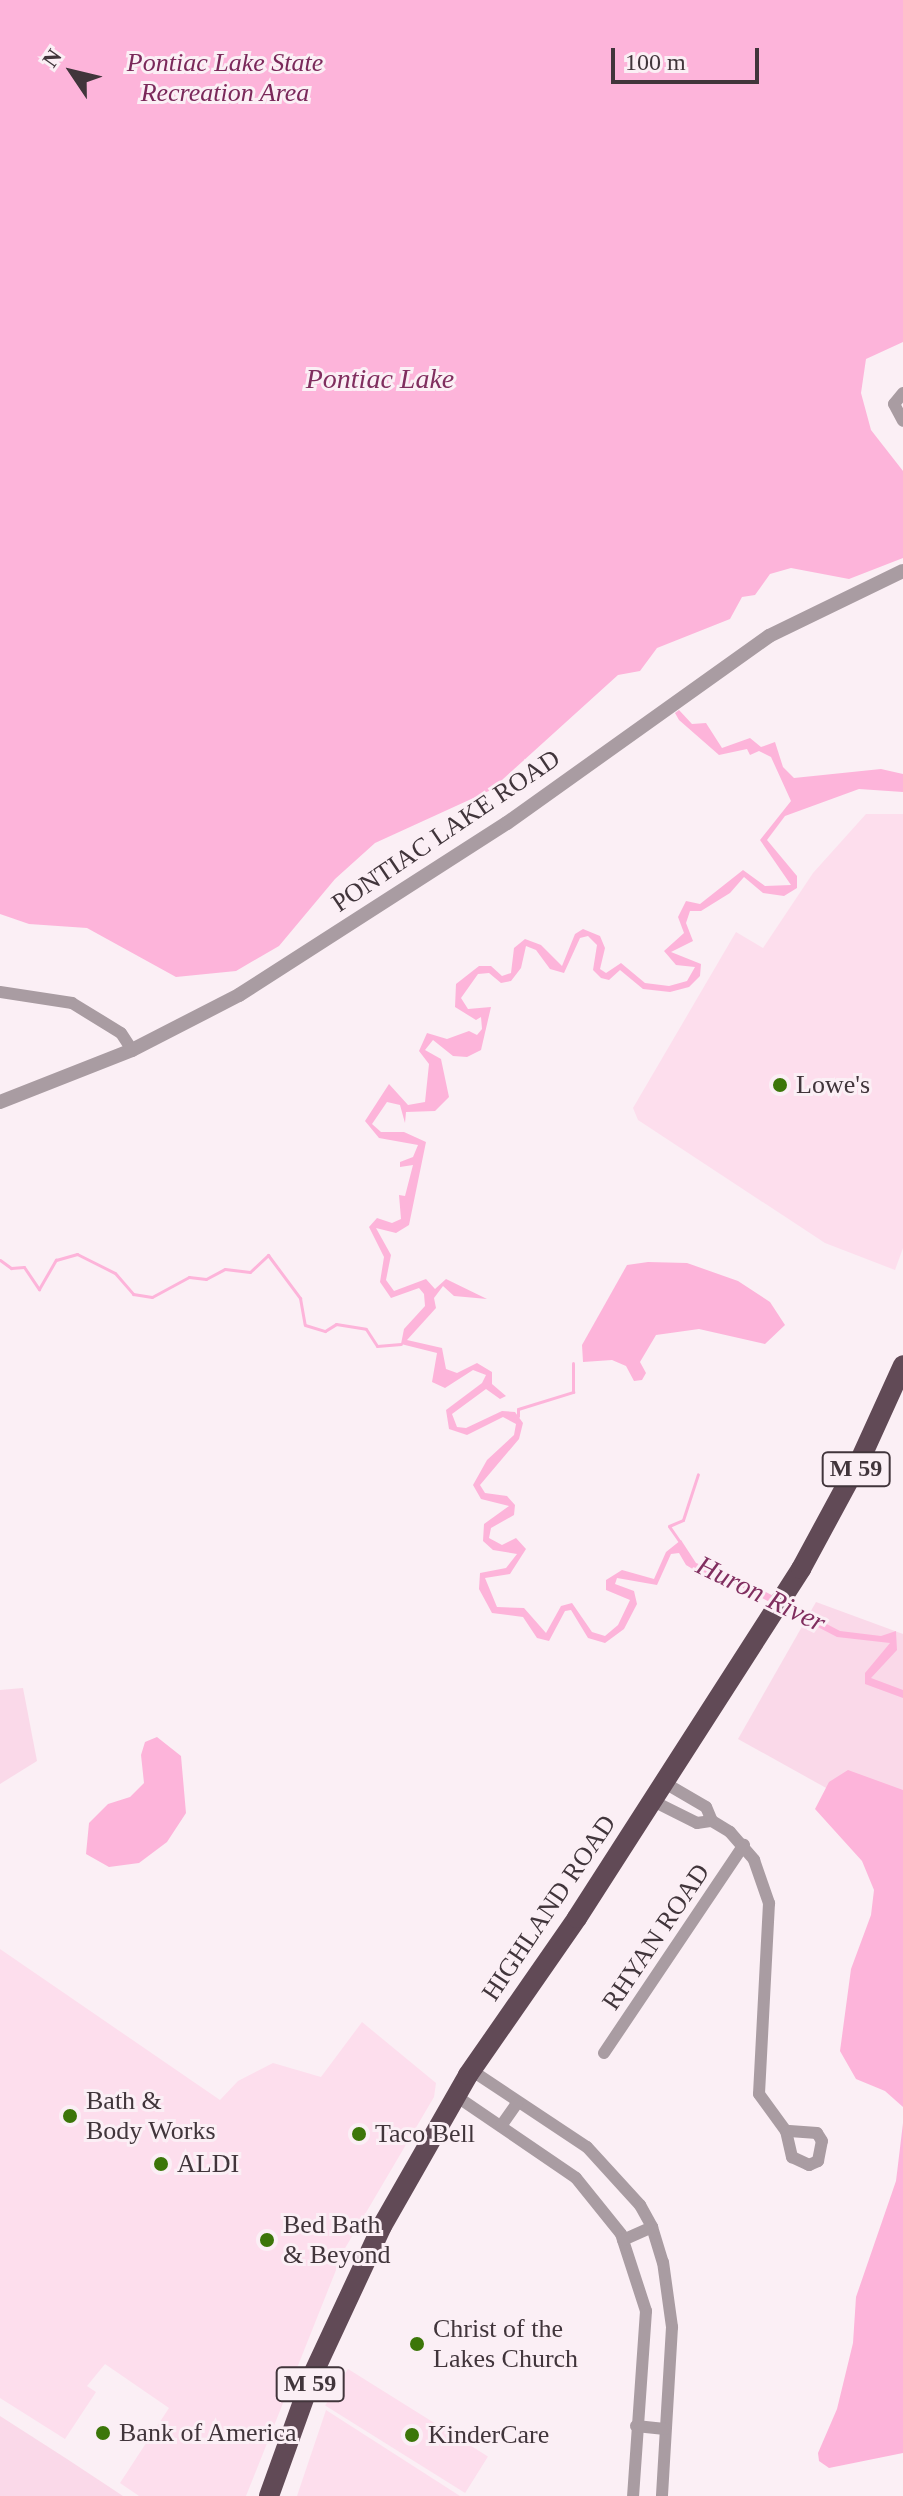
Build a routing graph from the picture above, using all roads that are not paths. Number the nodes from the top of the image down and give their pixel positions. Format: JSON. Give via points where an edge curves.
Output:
{"nodes":[{"id":1,"x":903,"y":393,"type":"edge"},
{"id":2,"x":903,"y":421,"type":"edge"},
{"id":3,"x":903,"y":571,"type":"edge"},
{"id":4,"x":0,"y":992,"type":"edge"},
{"id":5,"x":132,"y":1050,"type":"junction"},
{"id":6,"x":0,"y":1102,"type":"edge"},
{"id":7,"x":903,"y":1365,"type":"edge"},
{"id":8,"x":665,"y":1783,"type":"junction"},
{"id":9,"x":653,"y":1801,"type":"junction"},
{"id":10,"x":712,"y":1821,"type":"junction"},
{"id":11,"x":744,"y":1845,"type":"junction"},
{"id":12,"x":604,"y":2053,"type":"dead end"},
{"id":13,"x":471,"y":2070,"type":"junction"},
{"id":14,"x":456,"y":2096,"type":"junction"},
{"id":15,"x":518,"y":2102,"type":"junction"},
{"id":16,"x":501,"y":2126,"type":"junction"},
{"id":17,"x":786,"y":2131,"type":"dead end"},
{"id":18,"x":652,"y":2227,"type":"junction"},
{"id":19,"x":623,"y":2240,"type":"junction"},
{"id":20,"x":636,"y":2426,"type":"junction"},
{"id":21,"x":665,"y":2429,"type":"junction"},
{"id":22,"x":269,"y":2496,"type":"edge"},
{"id":23,"x":633,"y":2496,"type":"edge"},
{"id":24,"x":662,"y":2496,"type":"edge"}],
"edges":[{"from":1,"to":2,"type":"street","via":[[894,404]]},
{"from":3,"to":5,"type":"street","name":"PONTIAC LAKE ROAD","via":[[769,636],[389,901],[217,1008]]},
{"from":4,"to":5,"type":"street","via":[[72,1003],[121,1033]]},
{"from":5,"to":6,"type":"street","name":"PONTIAC LAKE ROAD"},
{"from":7,"to":8,"type":"highway","name":"HIGHLAND ROAD","number":"M 59","via":[[860,1460],[801,1569]]},
{"from":8,"to":9,"type":"highway","name":"HIGHLAND ROAD","number":"M 59"},
{"from":8,"to":10,"type":"street","via":[[706,1807]]},
{"from":9,"to":10,"type":"street","via":[[697,1823]]},
{"from":9,"to":13,"type":"highway","name":"HIGHLAND ROAD","number":"M 59"},
{"from":10,"to":11,"type":"street"},
{"from":11,"to":12,"type":"street","name":"RHYAN ROAD"},
{"from":11,"to":17,"type":"street","via":[[764,1877],[769,1903],[759,2094]]},
{"from":13,"to":14,"type":"highway","name":"HIGHLAND ROAD","number":"M 59"},
{"from":13,"to":15,"type":"street"},
{"from":14,"to":16,"type":"street"},
{"from":14,"to":22,"type":"highway","name":"HIGHLAND ROAD","number":"M 59","via":[[357,2275]]},
{"from":15,"to":16,"type":"street"},
{"from":15,"to":18,"type":"street","via":[[587,2147],[640,2205]]},
{"from":16,"to":19,"type":"street","via":[[576,2178]]},
{"from":18,"to":19,"type":"street"},
{"from":18,"to":21,"type":"street","via":[[672,2327]]},
{"from":19,"to":20,"type":"street","via":[[646,2311]]},
{"from":20,"to":21,"type":"street"},
{"from":20,"to":23,"type":"street"},
{"from":21,"to":24,"type":"street"}]}
